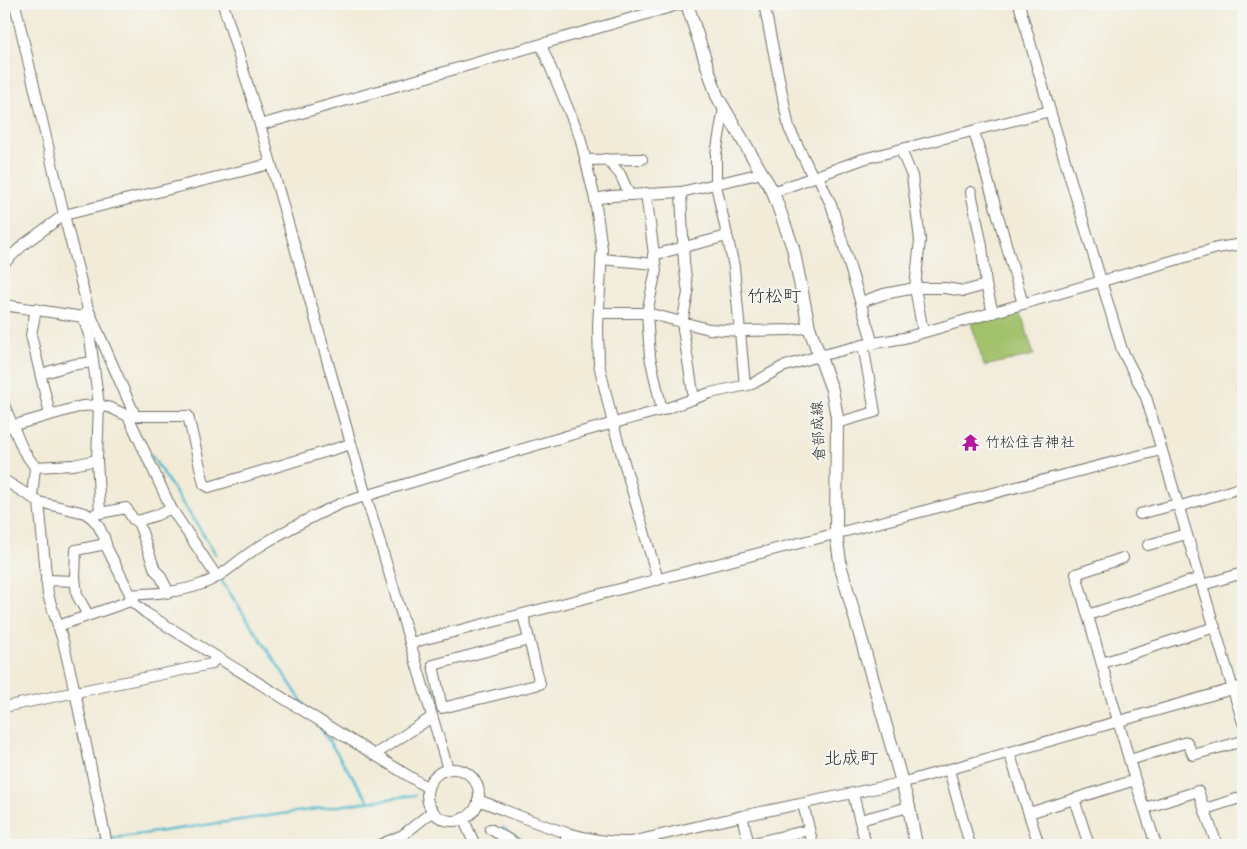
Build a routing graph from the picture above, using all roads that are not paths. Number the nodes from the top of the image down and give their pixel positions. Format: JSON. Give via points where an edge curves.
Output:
{"nodes":[{"id":1,"x":15,"y":4,"type":"edge"},
{"id":2,"x":223,"y":4,"type":"edge"},
{"id":3,"x":681,"y":4,"type":"edge"},
{"id":4,"x":686,"y":4,"type":"edge"},
{"id":5,"x":764,"y":4,"type":"edge"},
{"id":6,"x":1019,"y":4,"type":"edge"},
{"id":7,"x":541,"y":45,"type":"junction"},
{"id":8,"x":724,"y":108,"type":"junction"},
{"id":9,"x":1050,"y":111,"type":"junction"},
{"id":10,"x":260,"y":126,"type":"junction"},
{"id":11,"x":974,"y":131,"type":"junction"},
{"id":12,"x":901,"y":150,"type":"junction"},
{"id":13,"x":606,"y":159,"type":"junction"},
{"id":14,"x":642,"y":159,"type":"dead end"},
{"id":15,"x":586,"y":160,"type":"junction"},
{"id":16,"x":270,"y":164,"type":"junction"},
{"id":17,"x":762,"y":172,"type":"junction"},
{"id":18,"x":816,"y":176,"type":"junction"},
{"id":19,"x":716,"y":185,"type":"junction"},
{"id":20,"x":681,"y":192,"type":"junction"},
{"id":21,"x":773,"y":192,"type":"junction"},
{"id":22,"x":971,"y":192,"type":"dead end"},
{"id":23,"x":646,"y":193,"type":"junction"},
{"id":24,"x":629,"y":194,"type":"junction"},
{"id":25,"x":595,"y":199,"type":"junction"},
{"id":26,"x":64,"y":215,"type":"junction"},
{"id":27,"x":727,"y":236,"type":"junction"},
{"id":28,"x":1243,"y":244,"type":"edge"},
{"id":29,"x":684,"y":246,"type":"junction"},
{"id":30,"x":601,"y":259,"type":"junction"},
{"id":31,"x":654,"y":259,"type":"junction"},
{"id":32,"x":4,"y":262,"type":"edge"},
{"id":33,"x":1100,"y":283,"type":"junction"},
{"id":34,"x":986,"y":285,"type":"junction"},
{"id":35,"x":915,"y":288,"type":"junction"},
{"id":36,"x":861,"y":302,"type":"junction"},
{"id":37,"x":1023,"y":304,"type":"junction"},
{"id":38,"x":4,"y":305,"type":"edge"},
{"id":39,"x":35,"y":313,"type":"junction"},
{"id":40,"x":647,"y":313,"type":"junction"},
{"id":41,"x":992,"y":313,"type":"junction"},
{"id":42,"x":599,"y":314,"type":"junction"},
{"id":43,"x":85,"y":317,"type":"junction"},
{"id":44,"x":682,"y":322,"type":"junction"},
{"id":45,"x":809,"y":327,"type":"junction"},
{"id":46,"x":740,"y":331,"type":"junction"},
{"id":47,"x":923,"y":332,"type":"junction"},
{"id":48,"x":868,"y":345,"type":"junction"},
{"id":49,"x":819,"y":356,"type":"junction"},
{"id":50,"x":92,"y":362,"type":"junction"},
{"id":51,"x":41,"y":374,"type":"junction"},
{"id":52,"x":745,"y":386,"type":"junction"},
{"id":53,"x":694,"y":399,"type":"junction"},
{"id":54,"x":4,"y":404,"type":"edge"},
{"id":55,"x":99,"y":405,"type":"junction"},
{"id":56,"x":662,"y":410,"type":"junction"},
{"id":57,"x":50,"y":414,"type":"junction"},
{"id":58,"x":128,"y":416,"type":"junction"},
{"id":59,"x":837,"y":423,"type":"junction"},
{"id":60,"x":613,"y":424,"type":"junction"},
{"id":61,"x":8,"y":427,"type":"edge"},
{"id":62,"x":351,"y":444,"type":"junction"},
{"id":63,"x":1161,"y":450,"type":"junction"},
{"id":64,"x":97,"y":460,"type":"junction"},
{"id":65,"x":35,"y":467,"type":"junction"},
{"id":66,"x":4,"y":480,"type":"edge"},
{"id":67,"x":1243,"y":487,"type":"edge"},
{"id":68,"x":366,"y":496,"type":"junction"},
{"id":69,"x":35,"y":500,"type":"junction"},
{"id":70,"x":1178,"y":505,"type":"junction"},
{"id":71,"x":171,"y":508,"type":"junction"},
{"id":72,"x":100,"y":513,"type":"junction"},
{"id":73,"x":1140,"y":514,"type":"dead end"},
{"id":74,"x":88,"y":516,"type":"junction"},
{"id":75,"x":138,"y":521,"type":"junction"},
{"id":76,"x":836,"y":534,"type":"junction"},
{"id":77,"x":1186,"y":534,"type":"junction"},
{"id":78,"x":106,"y":544,"type":"junction"},
{"id":79,"x":1148,"y":545,"type":"dead end"},
{"id":80,"x":1123,"y":558,"type":"dead end"},
{"id":81,"x":1243,"y":573,"type":"edge"},
{"id":82,"x":217,"y":577,"type":"junction"},
{"id":83,"x":46,"y":580,"type":"junction"},
{"id":84,"x":658,"y":580,"type":"junction"},
{"id":85,"x":75,"y":581,"type":"junction"},
{"id":86,"x":1201,"y":582,"type":"junction"},
{"id":87,"x":169,"y":593,"type":"junction"},
{"id":88,"x":132,"y":598,"type":"junction"},
{"id":89,"x":523,"y":615,"type":"junction"},
{"id":90,"x":1088,"y":615,"type":"junction"},
{"id":91,"x":88,"y":616,"type":"junction"},
{"id":92,"x":58,"y":626,"type":"junction"},
{"id":93,"x":1215,"y":627,"type":"junction"},
{"id":94,"x":529,"y":640,"type":"junction"},
{"id":95,"x":410,"y":643,"type":"junction"},
{"id":96,"x":217,"y":658,"type":"junction"},
{"id":97,"x":1102,"y":663,"type":"junction"},
{"id":98,"x":1238,"y":687,"type":"edge"},
{"id":99,"x":75,"y":692,"type":"junction"},
{"id":100,"x":4,"y":707,"type":"edge"},
{"id":101,"x":432,"y":717,"type":"junction"},
{"id":102,"x":1119,"y":720,"type":"junction"},
{"id":103,"x":1243,"y":723,"type":"edge"},
{"id":104,"x":1243,"y":741,"type":"edge"},
{"id":105,"x":1009,"y":752,"type":"junction"},
{"id":106,"x":374,"y":755,"type":"junction"},
{"id":107,"x":1130,"y":760,"type":"junction"},
{"id":108,"x":448,"y":769,"type":"junction"},
{"id":109,"x":949,"y":770,"type":"junction"},
{"id":110,"x":1135,"y":780,"type":"junction"},
{"id":111,"x":901,"y":783,"type":"junction"},
{"id":112,"x":428,"y":788,"type":"junction"},
{"id":113,"x":853,"y":794,"type":"junction"},
{"id":114,"x":1243,"y":797,"type":"edge"},
{"id":115,"x":1074,"y":799,"type":"junction"},
{"id":116,"x":478,"y":800,"type":"junction"},
{"id":117,"x":803,"y":804,"type":"junction"},
{"id":118,"x":909,"y":808,"type":"junction"},
{"id":119,"x":1144,"y":808,"type":"junction"},
{"id":120,"x":1205,"y":809,"type":"junction"},
{"id":121,"x":433,"y":811,"type":"junction"},
{"id":122,"x":1029,"y":814,"type":"junction"},
{"id":123,"x":742,"y":816,"type":"junction"},
{"id":124,"x":463,"y":818,"type":"junction"},
{"id":125,"x":860,"y":820,"type":"junction"},
{"id":126,"x":490,"y":829,"type":"dead end"},
{"id":127,"x":809,"y":830,"type":"junction"},
{"id":128,"x":567,"y":833,"type":"junction"},
{"id":129,"x":106,"y":841,"type":"edge"},
{"id":130,"x":865,"y":843,"type":"edge"},
{"id":131,"x":379,"y":845,"type":"edge"},
{"id":132,"x":475,"y":845,"type":"edge"},
{"id":133,"x":518,"y":845,"type":"edge"},
{"id":134,"x":565,"y":845,"type":"edge"},
{"id":135,"x":749,"y":845,"type":"edge"},
{"id":136,"x":813,"y":845,"type":"edge"},
{"id":137,"x":849,"y":845,"type":"edge"},
{"id":138,"x":916,"y":845,"type":"edge"},
{"id":139,"x":970,"y":845,"type":"edge"},
{"id":140,"x":1039,"y":845,"type":"edge"},
{"id":141,"x":1089,"y":845,"type":"edge"},
{"id":142,"x":1156,"y":845,"type":"edge"},
{"id":143,"x":1217,"y":845,"type":"edge"}],
"edges":[{"from":1,"to":26,"type":"street"},
{"from":2,"to":10,"type":"street"},
{"from":3,"to":7,"type":"street"},
{"from":4,"to":8,"type":"main road","name":"倉部成線","via":[[716,96]]},
{"from":5,"to":18,"type":"street","via":[[789,128]]},
{"from":6,"to":9,"type":"street"},
{"from":7,"to":10,"type":"street"},
{"from":7,"to":15,"type":"street","via":[[580,137]]},
{"from":8,"to":17,"type":"main road","name":"倉部成線"},
{"from":8,"to":19,"type":"street","via":[[716,154]]},
{"from":9,"to":11,"type":"street"},
{"from":9,"to":33,"type":"street"},
{"from":10,"to":16,"type":"street"},
{"from":11,"to":12,"type":"street"},
{"from":11,"to":37,"type":"street"},
{"from":12,"to":18,"type":"street","via":[[863,159]]},
{"from":12,"to":35,"type":"street","via":[[912,176],[920,240]]},
{"from":13,"to":14,"type":"street"},
{"from":13,"to":15,"type":"street"},
{"from":13,"to":24,"type":"street","via":[[620,174]]},
{"from":15,"to":25,"type":"street"},
{"from":16,"to":26,"type":"street"},
{"from":16,"to":62,"type":"street"},
{"from":17,"to":19,"type":"street"},
{"from":17,"to":21,"type":"main road","name":"倉部成線"},
{"from":18,"to":21,"type":"street"},
{"from":18,"to":36,"type":"street","via":[[832,207]]},
{"from":19,"to":20,"type":"street"},
{"from":19,"to":27,"type":"street"},
{"from":20,"to":23,"type":"street"},
{"from":20,"to":29,"type":"street"},
{"from":21,"to":45,"type":"main road","name":"倉部成線","via":[[793,248]]},
{"from":22,"to":34,"type":"street"},
{"from":23,"to":24,"type":"street"},
{"from":23,"to":31,"type":"street"},
{"from":24,"to":25,"type":"street"},
{"from":25,"to":30,"type":"street"},
{"from":26,"to":32,"type":"street"},
{"from":26,"to":43,"type":"street"},
{"from":27,"to":29,"type":"street"},
{"from":27,"to":46,"type":"street","via":[[734,267]]},
{"from":28,"to":33,"type":"street","via":[[1217,248]]},
{"from":29,"to":31,"type":"street"},
{"from":29,"to":44,"type":"street","via":[[688,293]]},
{"from":30,"to":31,"type":"street"},
{"from":30,"to":42,"type":"street"},
{"from":31,"to":40,"type":"street","via":[[656,270]]},
{"from":33,"to":37,"type":"street"},
{"from":33,"to":63,"type":"street","via":[[1122,350],[1146,397]]},
{"from":34,"to":35,"type":"street","via":[[964,290]]},
{"from":34,"to":41,"type":"street"},
{"from":35,"to":36,"type":"street"},
{"from":35,"to":47,"type":"street"},
{"from":36,"to":48,"type":"street"},
{"from":37,"to":41,"type":"street"},
{"from":38,"to":39,"type":"street"},
{"from":39,"to":43,"type":"street"},
{"from":39,"to":51,"type":"street","via":[[31,335]]},
{"from":40,"to":42,"type":"street"},
{"from":40,"to":44,"type":"street"},
{"from":40,"to":56,"type":"street","via":[[650,357]]},
{"from":41,"to":47,"type":"street"},
{"from":42,"to":60,"type":"street","via":[[599,364]]},
{"from":43,"to":50,"type":"street"},
{"from":43,"to":58,"type":"street","via":[[133,411]]},
{"from":44,"to":46,"type":"street","via":[[710,329]]},
{"from":44,"to":53,"type":"street"},
{"from":45,"to":46,"type":"street"},
{"from":45,"to":49,"type":"main road","name":"倉部成線"},
{"from":46,"to":52,"type":"street"},
{"from":47,"to":48,"type":"street"},
{"from":48,"to":49,"type":"street"},
{"from":48,"to":59,"type":"street","via":[[875,412]]},
{"from":49,"to":52,"type":"street","via":[[782,367]]},
{"from":49,"to":59,"type":"main road","name":"倉部成線","via":[[832,390]]},
{"from":50,"to":51,"type":"street","via":[[71,364]]},
{"from":50,"to":55,"type":"street"},
{"from":51,"to":57,"type":"street"},
{"from":52,"to":53,"type":"street"},
{"from":53,"to":56,"type":"street"},
{"from":54,"to":61,"type":"street"},
{"from":55,"to":57,"type":"street"},
{"from":55,"to":58,"type":"street"},
{"from":55,"to":64,"type":"street"},
{"from":56,"to":60,"type":"street"},
{"from":57,"to":61,"type":"street"},
{"from":58,"to":62,"type":"street","via":[[188,416],[204,484],[209,487]]},
{"from":58,"to":71,"type":"street"},
{"from":59,"to":76,"type":"main road","name":"倉部成線"},
{"from":60,"to":68,"type":"street"},
{"from":60,"to":84,"type":"street"},
{"from":61,"to":65,"type":"street"},
{"from":62,"to":68,"type":"street"},
{"from":63,"to":70,"type":"street"},
{"from":63,"to":76,"type":"street"},
{"from":64,"to":65,"type":"street"},
{"from":64,"to":72,"type":"street"},
{"from":65,"to":69,"type":"street"},
{"from":66,"to":69,"type":"street"},
{"from":67,"to":70,"type":"street"},
{"from":68,"to":82,"type":"street","via":[[310,517]]},
{"from":68,"to":95,"type":"street"},
{"from":69,"to":74,"type":"street"},
{"from":69,"to":83,"type":"street"},
{"from":70,"to":73,"type":"street"},
{"from":70,"to":77,"type":"street"},
{"from":71,"to":75,"type":"street"},
{"from":71,"to":82,"type":"street"},
{"from":72,"to":74,"type":"street"},
{"from":72,"to":75,"type":"street","via":[[126,508]]},
{"from":74,"to":78,"type":"street","via":[[98,525]]},
{"from":75,"to":87,"type":"street","via":[[155,570]]},
{"from":76,"to":84,"type":"street"},
{"from":76,"to":111,"type":"main road","name":"倉部成線","via":[[841,568]]},
{"from":77,"to":79,"type":"street"},
{"from":77,"to":86,"type":"street"},
{"from":78,"to":85,"type":"street","via":[[76,550]]},
{"from":78,"to":88,"type":"street"},
{"from":80,"to":90,"type":"street","via":[[1076,574]]},
{"from":81,"to":86,"type":"street"},
{"from":82,"to":87,"type":"street"},
{"from":83,"to":85,"type":"street"},
{"from":83,"to":92,"type":"street"},
{"from":84,"to":89,"type":"street"},
{"from":85,"to":91,"type":"street","via":[[77,595]]},
{"from":86,"to":90,"type":"street"},
{"from":86,"to":93,"type":"street"},
{"from":87,"to":88,"type":"street"},
{"from":88,"to":91,"type":"street"},
{"from":88,"to":96,"type":"street","via":[[146,613]]},
{"from":89,"to":94,"type":"street"},
{"from":89,"to":95,"type":"street"},
{"from":90,"to":97,"type":"street"},
{"from":91,"to":92,"type":"street"},
{"from":92,"to":99,"type":"street"},
{"from":93,"to":97,"type":"street"},
{"from":93,"to":98,"type":"street"},
{"from":94,"to":94,"type":"street","via":[[540,684],[442,708],[433,665]]},
{"from":95,"to":101,"type":"street"},
{"from":96,"to":99,"type":"street","via":[[211,664]]},
{"from":96,"to":106,"type":"street"},
{"from":97,"to":102,"type":"street"},
{"from":98,"to":102,"type":"street"},
{"from":98,"to":103,"type":"street"},
{"from":99,"to":100,"type":"street"},
{"from":99,"to":129,"type":"street"},
{"from":101,"to":106,"type":"street"},
{"from":101,"to":108,"type":"street"},
{"from":102,"to":105,"type":"street"},
{"from":102,"to":107,"type":"street"},
{"from":104,"to":107,"type":"street","via":[[1193,755],[1187,742]]},
{"from":105,"to":109,"type":"street"},
{"from":105,"to":122,"type":"street"},
{"from":106,"to":112,"type":"street"},
{"from":107,"to":110,"type":"street"},
{"from":108,"to":112,"type":"street","via":[[435,776]]},
{"from":108,"to":116,"type":"street","via":[[468,774],[477,786]]},
{"from":109,"to":111,"type":"street"},
{"from":109,"to":139,"type":"street"},
{"from":110,"to":115,"type":"street"},
{"from":110,"to":119,"type":"street"},
{"from":111,"to":113,"type":"street"},
{"from":111,"to":118,"type":"main road","name":"倉部成線"},
{"from":112,"to":121,"type":"street","via":[[428,800]]},
{"from":113,"to":117,"type":"street"},
{"from":113,"to":125,"type":"street"},
{"from":114,"to":120,"type":"street"},
{"from":115,"to":122,"type":"street"},
{"from":115,"to":141,"type":"street"},
{"from":116,"to":124,"type":"street","via":[[473,811]]},
{"from":116,"to":128,"type":"street"},
{"from":117,"to":123,"type":"street"},
{"from":117,"to":127,"type":"street"},
{"from":118,"to":125,"type":"street"},
{"from":118,"to":138,"type":"main road","name":"倉部成線"},
{"from":119,"to":120,"type":"street","via":[[1198,791]]},
{"from":119,"to":142,"type":"street"},
{"from":120,"to":143,"type":"street"},
{"from":121,"to":124,"type":"street","via":[[450,820]]},
{"from":121,"to":131,"type":"street","via":[[403,835]]},
{"from":122,"to":140,"type":"street"},
{"from":123,"to":128,"type":"street","via":[[631,842],[617,843]]},
{"from":123,"to":135,"type":"street"},
{"from":124,"to":132,"type":"street"},
{"from":125,"to":130,"type":"street"},
{"from":126,"to":133,"type":"street"},
{"from":127,"to":135,"type":"street"},
{"from":127,"to":136,"type":"street"},
{"from":128,"to":134,"type":"street"},
{"from":130,"to":137,"type":"street"}]}
